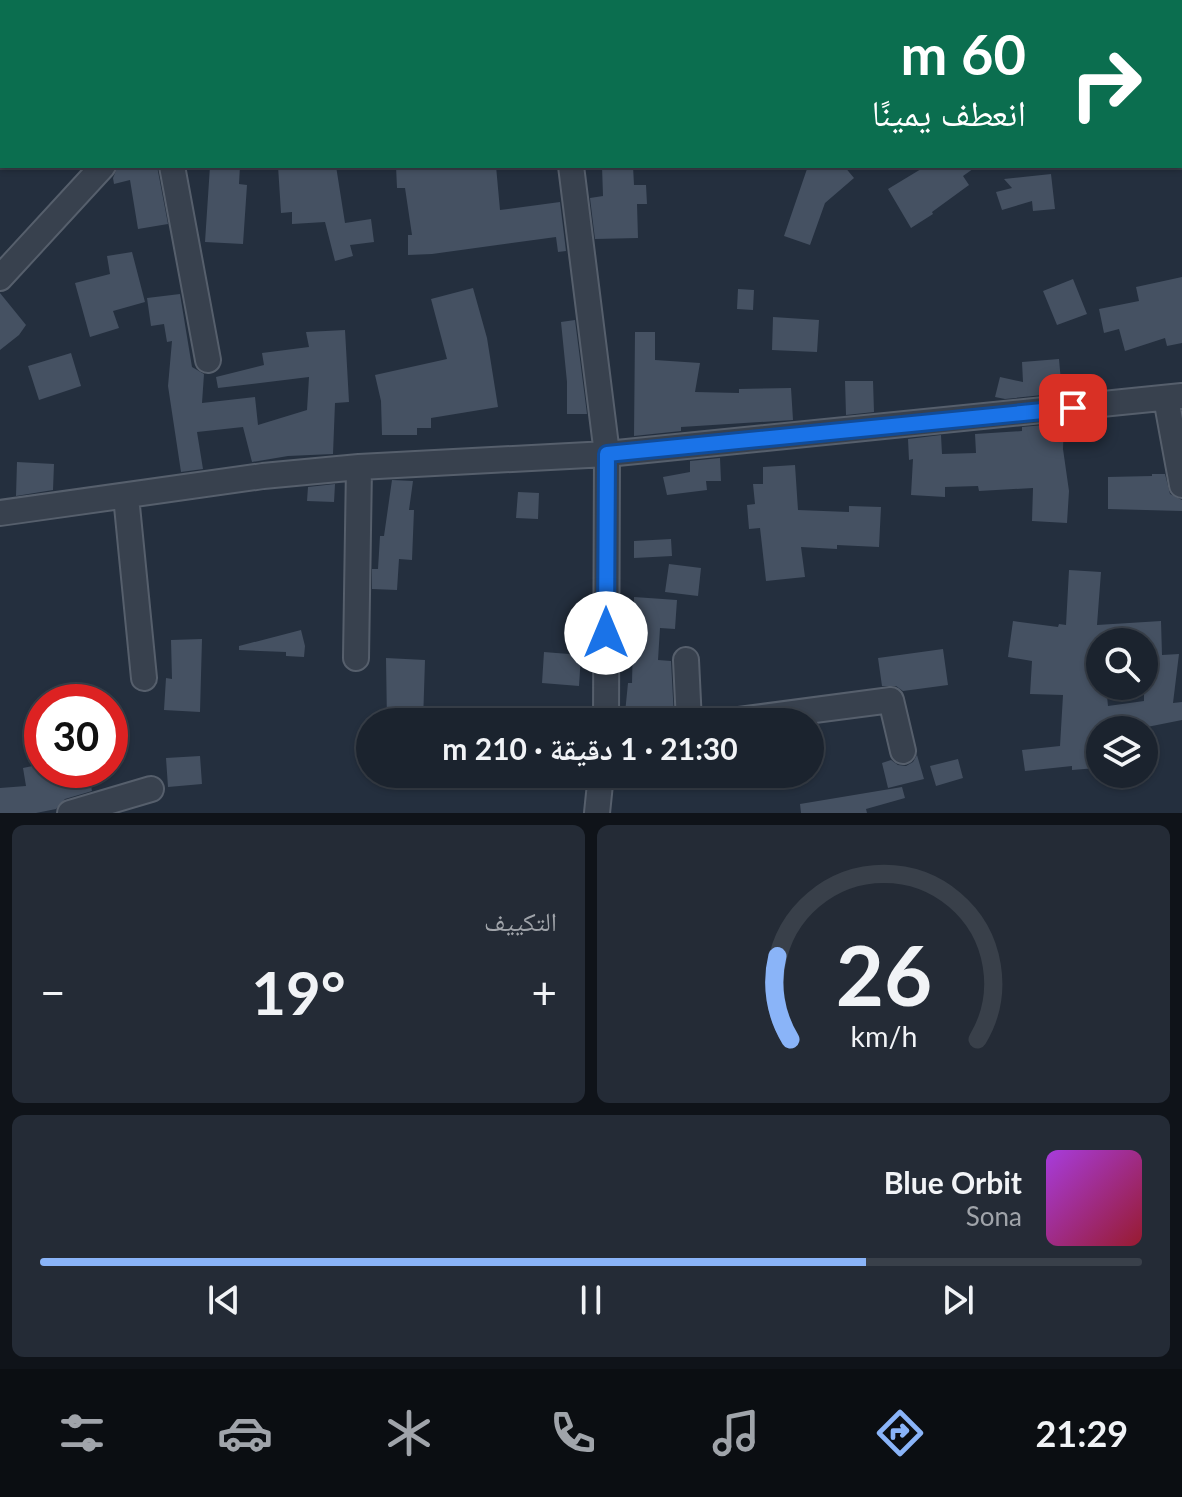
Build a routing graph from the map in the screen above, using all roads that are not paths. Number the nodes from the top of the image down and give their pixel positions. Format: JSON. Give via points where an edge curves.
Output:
{"nodes":[{"id":1,"x":101,"y":168,"type":"edge"},
{"id":2,"x":172,"y":168,"type":"edge"},
{"id":3,"x":571,"y":168,"type":"edge"},
{"id":4,"x":0,"y":278,"type":"edge"},
{"id":5,"x":208,"y":360,"type":"dead end"},
{"id":6,"x":1174,"y":397,"type":"edge"},
{"id":7,"x":607,"y":454,"type":"junction"},
{"id":8,"x":359,"y":467,"type":"junction"},
{"id":9,"x":1182,"y":485,"type":"edge"},
{"id":10,"x":126,"y":496,"type":"junction"},
{"id":11,"x":0,"y":513,"type":"edge"},
{"id":12,"x":356,"y":658,"type":"dead end"},
{"id":13,"x":686,"y":660,"type":"dead end"},
{"id":14,"x":144,"y":678,"type":"dead end"},
{"id":15,"x":606,"y":708,"type":"edge"},
{"id":16,"x":688,"y":708,"type":"edge"},
{"id":17,"x":824,"y":709,"type":"edge"},
{"id":18,"x":903,"y":751,"type":"dead end"},
{"id":19,"x":600,"y":788,"type":"edge"},
{"id":20,"x":151,"y":789,"type":"dead end"},
{"id":21,"x":70,"y":813,"type":"edge"},
{"id":22,"x":597,"y":813,"type":"edge"}],
"edges":[{"from":1,"to":4,"type":"street"},
{"from":2,"to":5,"type":"street"},
{"from":3,"to":7,"type":"street"},
{"from":6,"to":7,"type":"street"},
{"from":6,"to":9,"type":"street"},
{"from":7,"to":8,"type":"street"},
{"from":7,"to":15,"type":"street"},
{"from":8,"to":10,"type":"street"},
{"from":8,"to":12,"type":"street"},
{"from":10,"to":11,"type":"street"},
{"from":10,"to":14,"type":"street"},
{"from":13,"to":16,"type":"street"},
{"from":17,"to":18,"type":"street","via":[[891,700]]},
{"from":19,"to":22,"type":"street"},
{"from":20,"to":21,"type":"street"}]}
